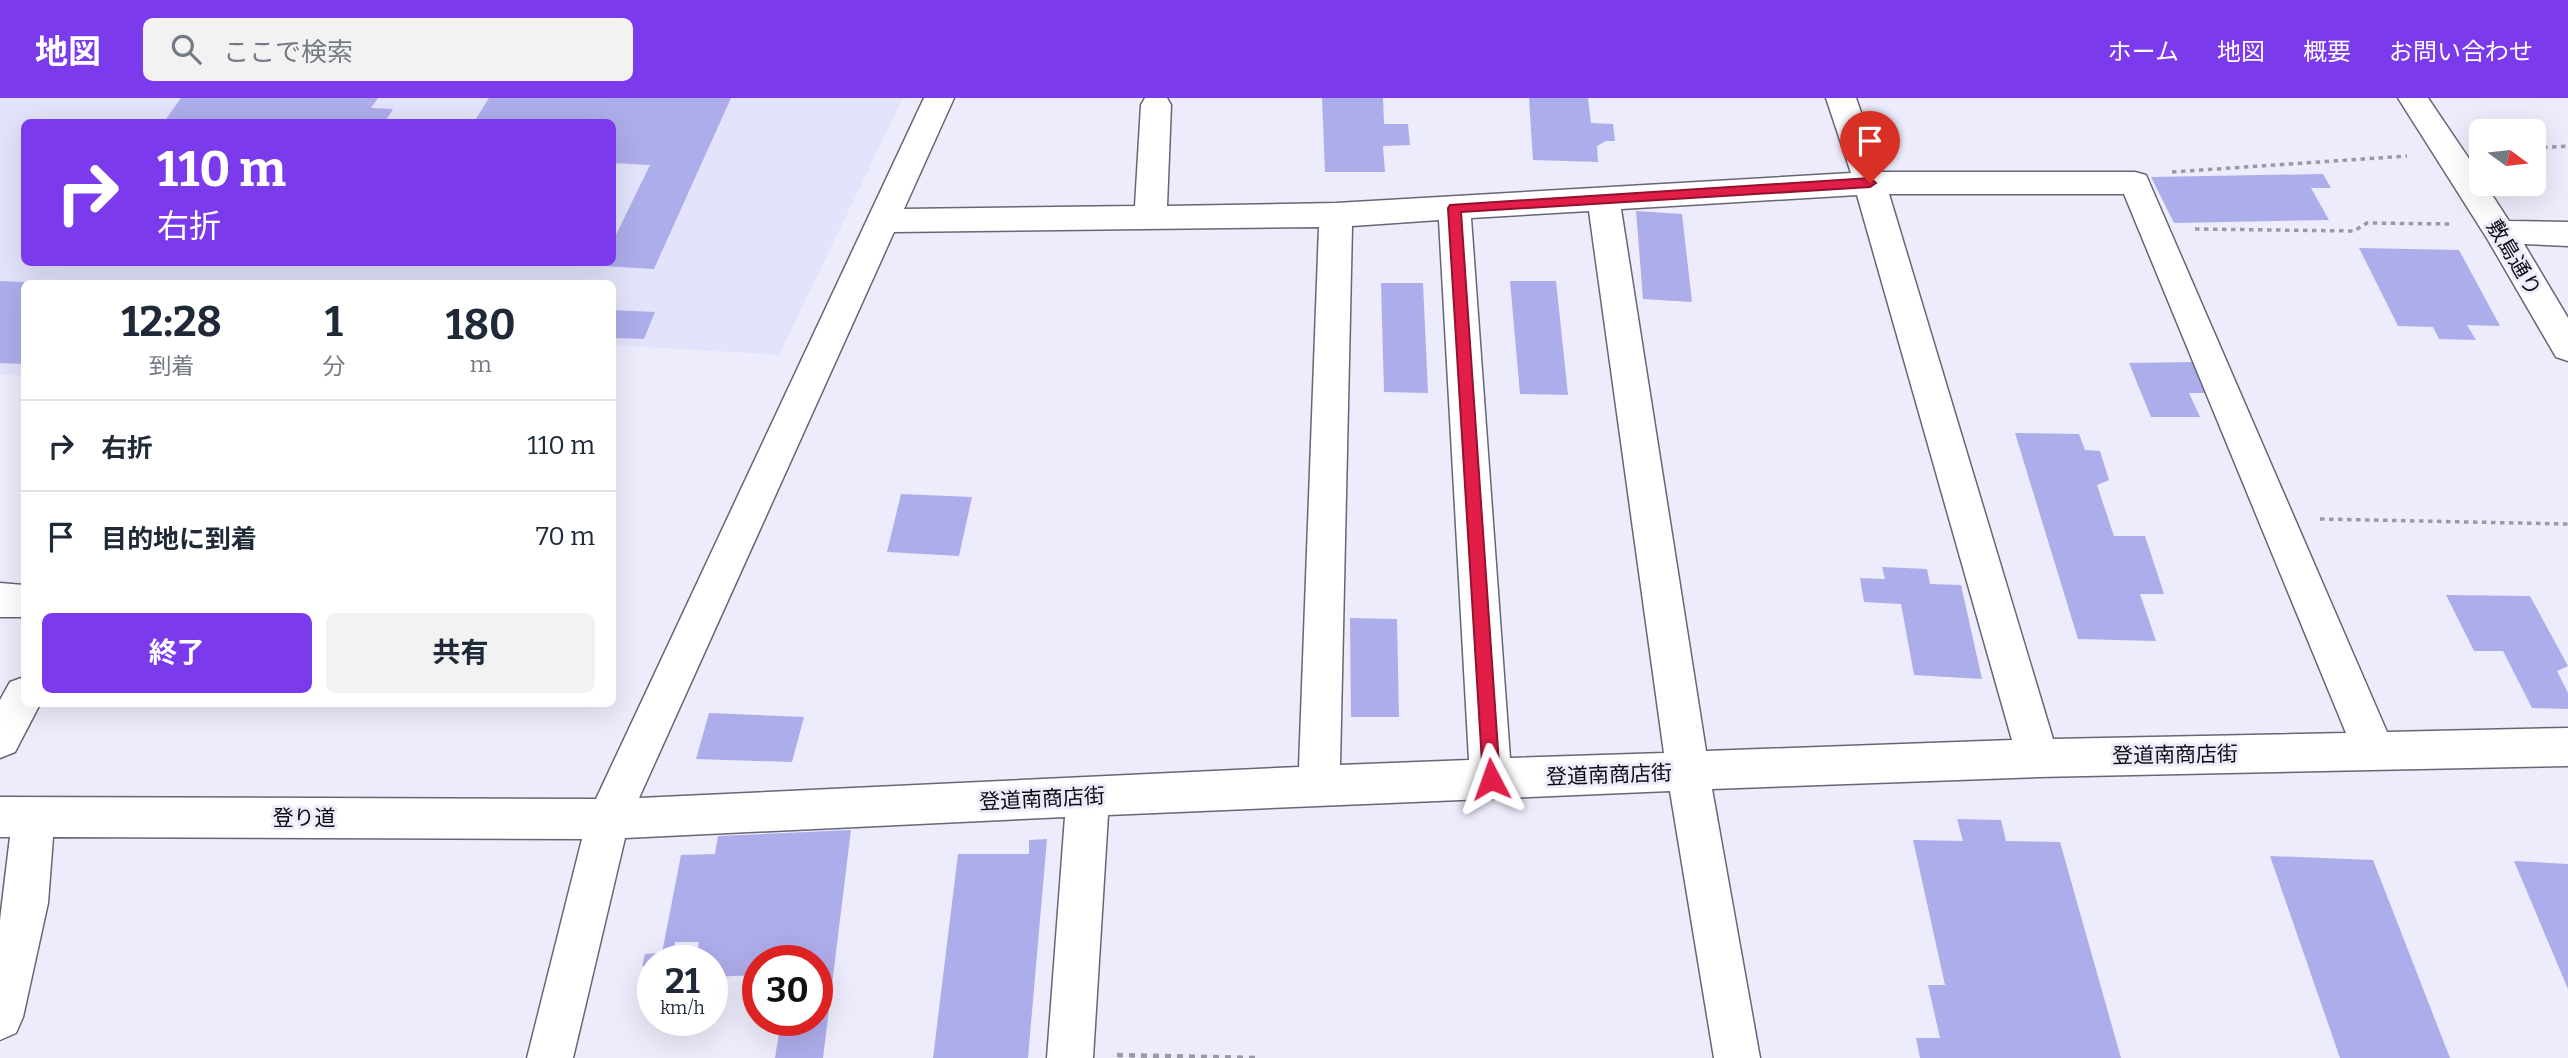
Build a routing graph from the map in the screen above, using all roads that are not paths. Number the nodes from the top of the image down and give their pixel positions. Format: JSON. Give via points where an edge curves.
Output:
{"nodes":[{"id":1,"x":939,"y":98,"type":"edge"},
{"id":2,"x":1841,"y":98,"type":"edge"},
{"id":3,"x":2413,"y":98,"type":"edge"},
{"id":4,"x":1156,"y":105,"type":"dead end"},
{"id":5,"x":1870,"y":183,"type":"junction"},
{"id":6,"x":1603,"y":199,"type":"junction"},
{"id":7,"x":1454,"y":208,"type":"junction"},
{"id":8,"x":1336,"y":215,"type":"junction"},
{"id":9,"x":1150,"y":218,"type":"junction"},
{"id":10,"x":884,"y":221,"type":"junction"},
{"id":11,"x":2500,"y":232,"type":"junction"},
{"id":12,"x":2568,"y":234,"type":"edge"},
{"id":13,"x":2568,"y":348,"type":"edge"},
{"id":14,"x":0,"y":600,"type":"edge"},
{"id":15,"x":21,"y":601,"type":"edge"},
{"id":16,"x":21,"y":700,"type":"edge"},
{"id":17,"x":0,"y":739,"type":"edge"},
{"id":18,"x":2568,"y":747,"type":"edge"},
{"id":19,"x":2374,"y":751,"type":"junction"},
{"id":20,"x":2038,"y":758,"type":"junction"},
{"id":21,"x":1688,"y":772,"type":"junction"},
{"id":22,"x":1491,"y":779,"type":"junction"},
{"id":23,"x":1319,"y":785,"type":"junction"},
{"id":24,"x":1087,"y":797,"type":"junction"},
{"id":25,"x":16,"y":817,"type":"edge"},
{"id":26,"x":608,"y":819,"type":"junction"},
{"id":27,"x":0,"y":1017,"type":"edge"},
{"id":28,"x":1070,"y":1057,"type":"edge"},
{"id":29,"x":550,"y":1058,"type":"edge"},
{"id":30,"x":1737,"y":1058,"type":"edge"}],
"edges":[{"from":1,"to":10,"type":"street"},
{"from":2,"to":5,"type":"street"},
{"from":3,"to":11,"type":"street","name":"敷島通り"},
{"from":4,"to":9,"type":"street"},
{"from":5,"to":6,"type":"street"},
{"from":5,"to":19,"type":"street","via":[[2135,183]]},
{"from":5,"to":20,"type":"street"},
{"from":6,"to":7,"type":"street"},
{"from":6,"to":21,"type":"street"},
{"from":7,"to":8,"type":"street"},
{"from":7,"to":22,"type":"street"},
{"from":8,"to":9,"type":"street"},
{"from":8,"to":23,"type":"street"},
{"from":9,"to":10,"type":"street"},
{"from":10,"to":26,"type":"street"},
{"from":11,"to":12,"type":"street"},
{"from":11,"to":13,"type":"street","name":"敷島通り"},
{"from":14,"to":15,"type":"street"},
{"from":16,"to":17,"type":"street"},
{"from":18,"to":19,"type":"street","name":"登道南商店街"},
{"from":19,"to":20,"type":"street","name":"登道南商店街"},
{"from":20,"to":21,"type":"street","name":"登道南商店街"},
{"from":21,"to":22,"type":"street","name":"登道南商店街"},
{"from":21,"to":30,"type":"street"},
{"from":22,"to":23,"type":"street","name":"登道南商店街"},
{"from":23,"to":24,"type":"street","name":"登道南商店街"},
{"from":24,"to":26,"type":"street","name":"登道南商店街"},
{"from":24,"to":28,"type":"street"},
{"from":25,"to":26,"type":"street","name":"登り道"},
{"from":25,"to":27,"type":"street","via":[[26,903]]},
{"from":26,"to":29,"type":"street"}]}
